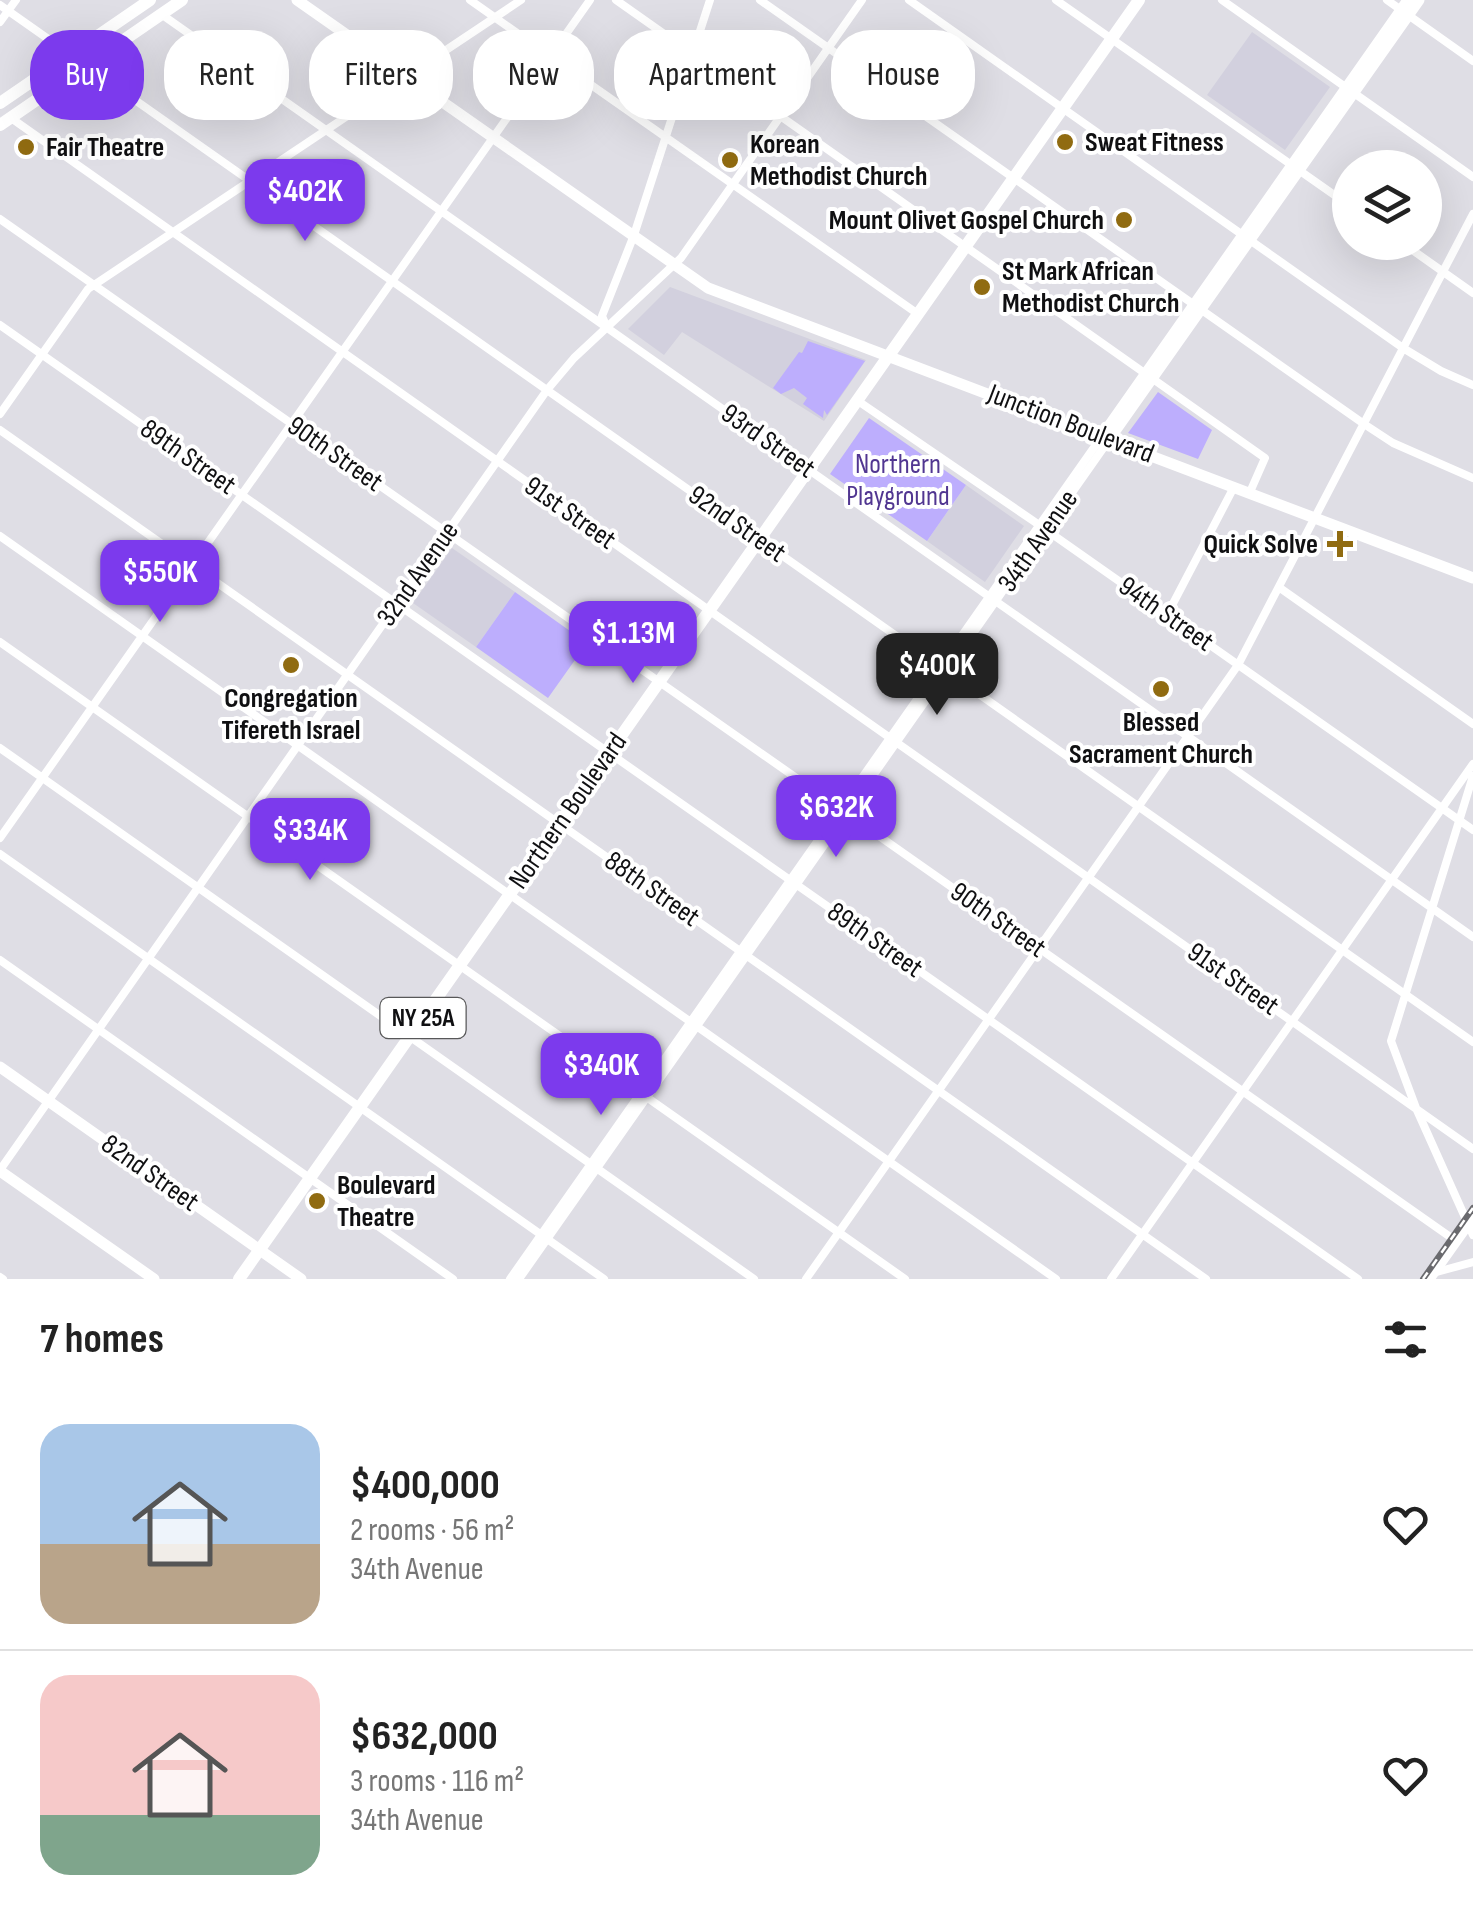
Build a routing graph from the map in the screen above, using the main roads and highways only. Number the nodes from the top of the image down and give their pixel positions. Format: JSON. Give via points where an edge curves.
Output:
{"nodes":[{"id":1,"x":182,"y":0,"type":"edge"},
{"id":2,"x":297,"y":0,"type":"edge"},
{"id":3,"x":1139,"y":0,"type":"edge"},
{"id":4,"x":1419,"y":0,"type":"edge"},
{"id":5,"x":147,"y":1,"type":"edge"},
{"id":6,"x":1406,"y":8,"type":"edge"},
{"id":7,"x":0,"y":103,"type":"edge"},
{"id":8,"x":5,"y":122,"type":"edge"},
{"id":9,"x":889,"y":355,"type":"junction"},
{"id":10,"x":1106,"y":437,"type":"junction"},
{"id":11,"x":1473,"y":578,"type":"edge"},
{"id":12,"x":0,"y":1067,"type":"edge"},
{"id":13,"x":0,"y":1170,"type":"edge"},
{"id":14,"x":1471,"y":1225,"type":"edge"},
{"id":15,"x":260,"y":1250,"type":"junction"},
{"id":16,"x":1431,"y":1276,"type":"edge"},
{"id":17,"x":154,"y":1279,"type":"edge"},
{"id":18,"x":240,"y":1279,"type":"edge"},
{"id":19,"x":301,"y":1279,"type":"edge"}],
"edges":[{"from":1,"to":8,"type":"main road"},
{"from":2,"to":9,"type":"main road","name":"Junction Boulevard","via":[[708,288]]},
{"from":3,"to":9,"type":"main road","name":"Northern Boulevard","number":"NY 25A"},
{"from":4,"to":6,"type":"main road","name":"34th Avenue"},
{"from":5,"to":7,"type":"main road"},
{"from":6,"to":10,"type":"main road","name":"34th Avenue"},
{"from":9,"to":10,"type":"main road","name":"Junction Boulevard"},
{"from":9,"to":15,"type":"main road","name":"Northern Boulevard","number":"NY 25A"},
{"from":10,"to":11,"type":"main road","name":"Junction Boulevard"},
{"from":12,"to":15,"type":"main road","name":"82nd Street"},
{"from":13,"to":17,"type":"main road"},
{"from":14,"to":16,"type":"main road"},
{"from":15,"to":18,"type":"main road","name":"Northern Boulevard","number":"NY 25A"},
{"from":15,"to":19,"type":"main road","name":"82nd Street"}]}
